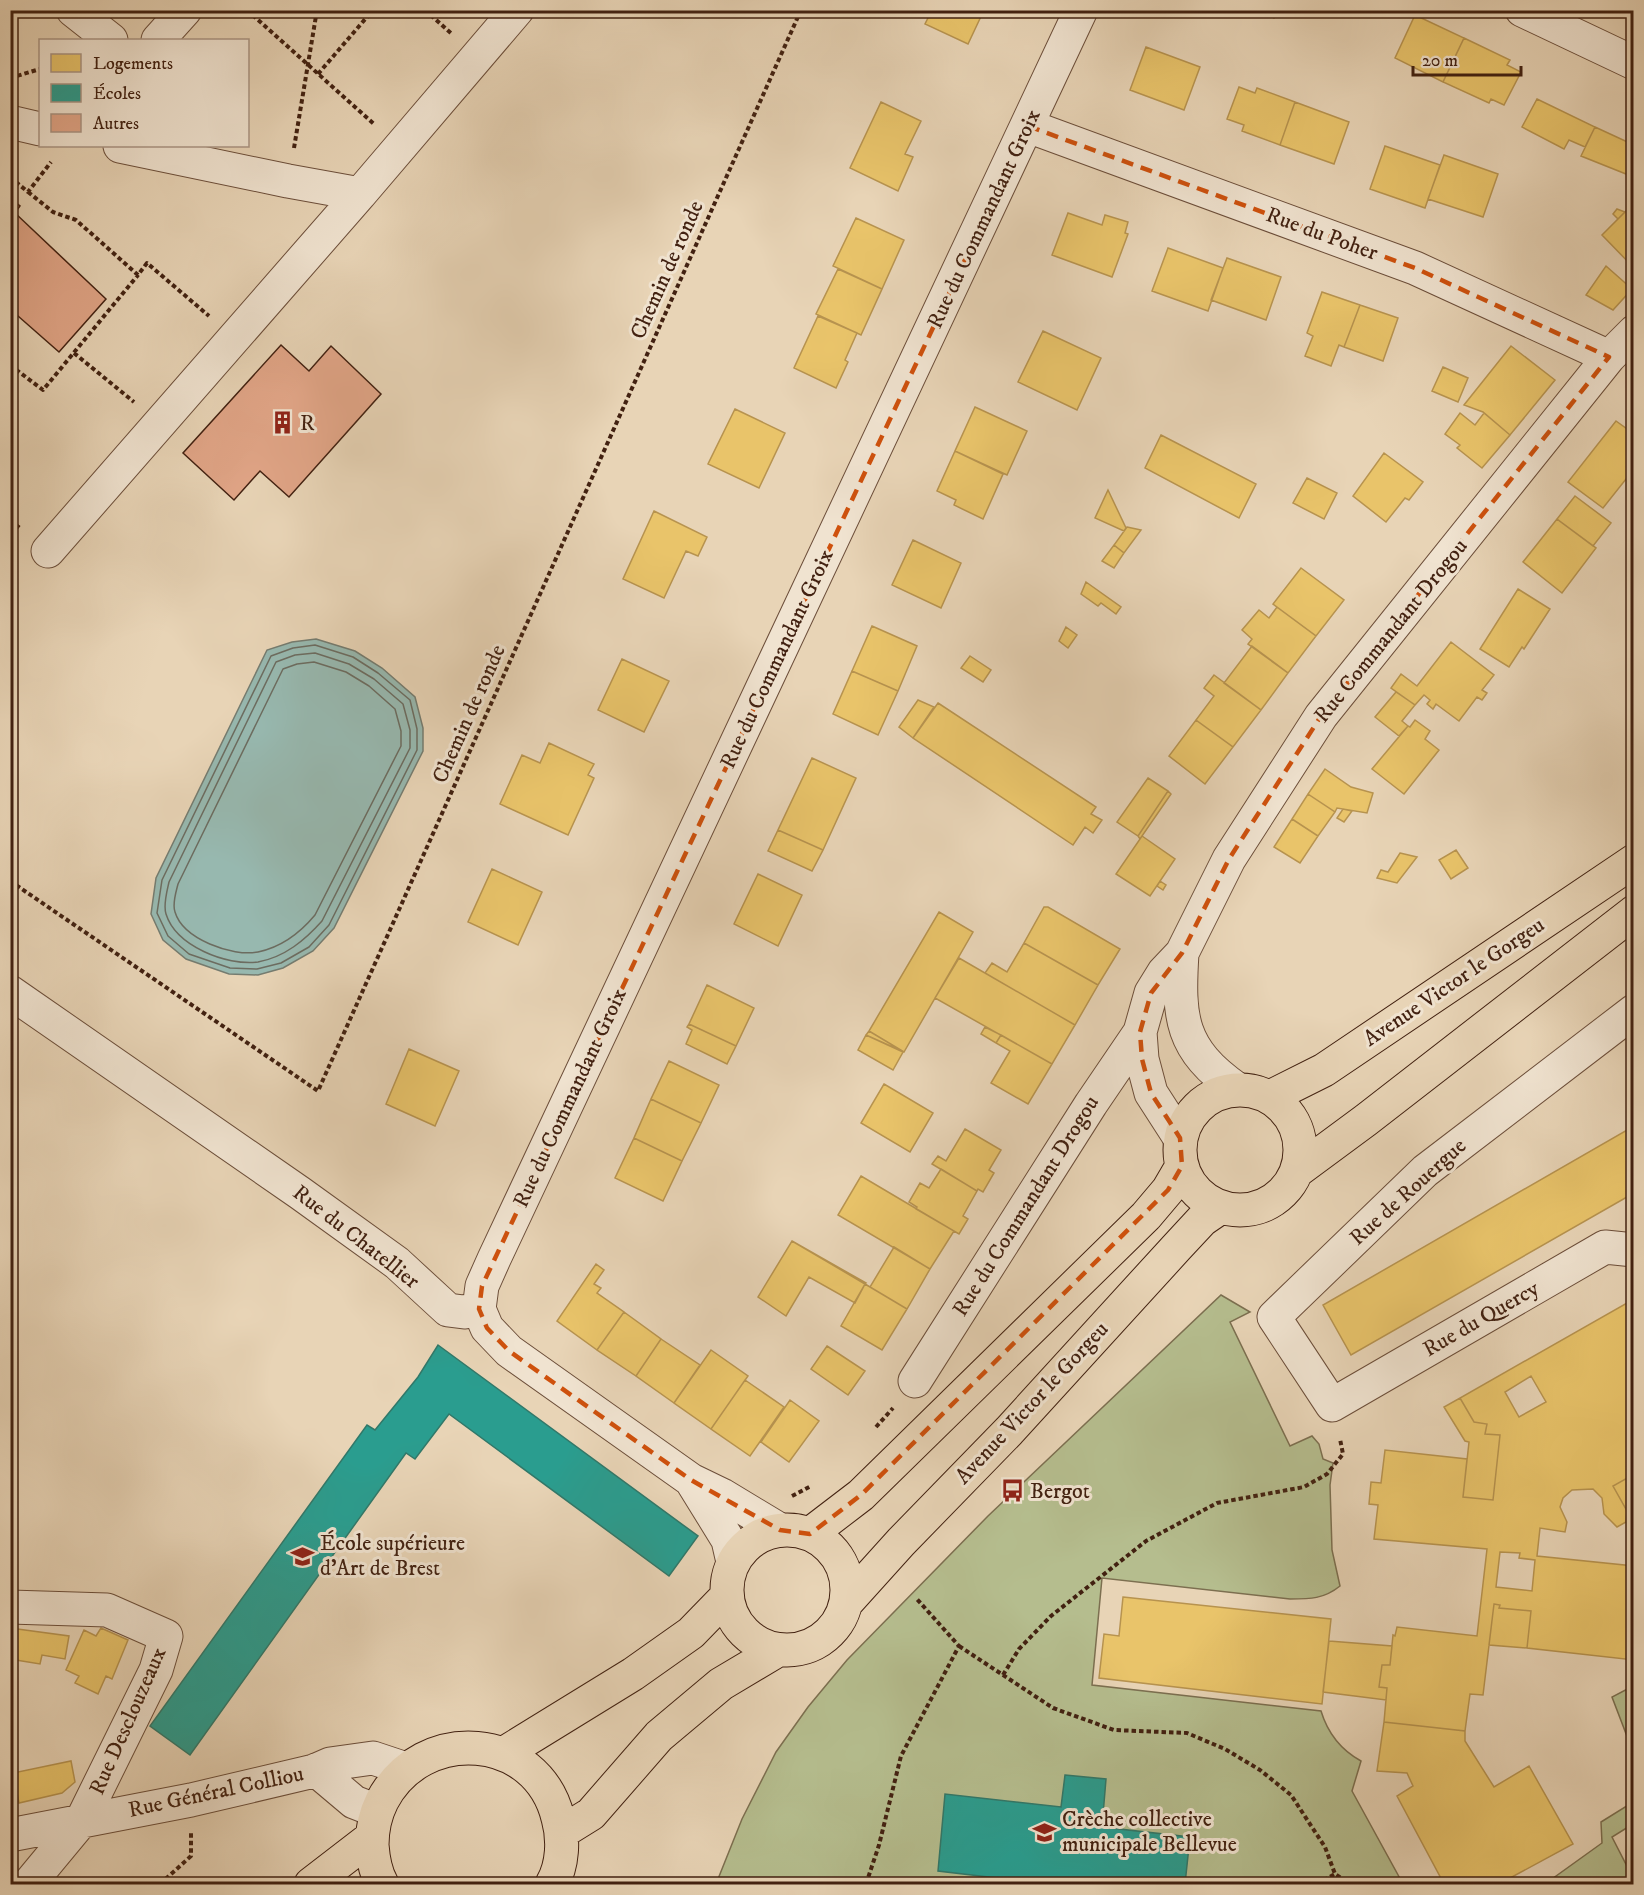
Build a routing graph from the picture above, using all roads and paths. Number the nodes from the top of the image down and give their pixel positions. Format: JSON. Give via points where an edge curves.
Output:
{"nodes":[{"id":1,"x":73,"y":10,"type":"edge"},
{"id":2,"x":185,"y":10,"type":"edge"},
{"id":3,"x":247,"y":10,"type":"edge"},
{"id":4,"x":317,"y":10,"type":"edge"},
{"id":5,"x":373,"y":10,"type":"edge"},
{"id":6,"x":517,"y":10,"type":"edge"},
{"id":7,"x":801,"y":10,"type":"edge"},
{"id":8,"x":1081,"y":10,"type":"edge"},
{"id":9,"x":1521,"y":10,"type":"edge"},
{"id":10,"x":110,"y":39,"type":"edge"},
{"id":11,"x":159,"y":39,"type":"edge"},
{"id":12,"x":1634,"y":63,"type":"edge"},
{"id":13,"x":308,"y":65,"type":"junction"},
{"id":14,"x":39,"y":69,"type":"edge"},
{"id":15,"x":318,"y":74,"type":"junction"},
{"id":16,"x":10,"y":78,"type":"edge"},
{"id":17,"x":10,"y":122,"type":"edge"},
{"id":18,"x":1028,"y":126,"type":"junction"},
{"id":19,"x":39,"y":137,"type":"edge"},
{"id":20,"x":47,"y":147,"type":"edge"},
{"id":21,"x":125,"y":147,"type":"edge"},
{"id":22,"x":400,"y":147,"type":"junction"},
{"id":23,"x":10,"y":177,"type":"edge"},
{"id":24,"x":288,"y":181,"type":"junction"},
{"id":25,"x":28,"y":192,"type":"junction"},
{"id":26,"x":360,"y":194,"type":"junction"},
{"id":27,"x":138,"y":275,"type":"junction"},
{"id":28,"x":1634,"y":332,"type":"edge"},
{"id":29,"x":234,"y":339,"type":"junction"},
{"id":30,"x":74,"y":352,"type":"junction"},
{"id":31,"x":1609,"y":357,"type":"junction"},
{"id":32,"x":10,"y":365,"type":"edge"},
{"id":33,"x":160,"y":424,"type":"junction"},
{"id":34,"x":48,"y":551,"type":"dead end"},
{"id":35,"x":1634,"y":861,"type":"edge"},
{"id":36,"x":10,"y":881,"type":"edge"},
{"id":37,"x":1634,"y":912,"type":"edge"},
{"id":38,"x":1182,"y":953,"type":"junction"},
{"id":39,"x":10,"y":992,"type":"edge"},
{"id":40,"x":1634,"y":1011,"type":"edge"},
{"id":41,"x":1140,"y":1032,"type":"junction"},
{"id":42,"x":1237,"y":1089,"type":"junction"},
{"id":43,"x":1270,"y":1097,"type":"junction"},
{"id":44,"x":1181,"y":1152,"type":"junction"},
{"id":45,"x":1297,"y":1171,"type":"junction"},
{"id":46,"x":1221,"y":1207,"type":"junction"},
{"id":47,"x":1634,"y":1250,"type":"edge"},
{"id":48,"x":479,"y":1309,"type":"junction"},
{"id":49,"x":915,"y":1381,"type":"joint"},
{"id":50,"x":1332,"y":1405,"type":"junction"},
{"id":51,"x":870,"y":1434,"type":"dead end"},
{"id":52,"x":691,"y":1480,"type":"junction"},
{"id":53,"x":819,"y":1481,"type":"dead end"},
{"id":54,"x":782,"y":1526,"type":"junction"},
{"id":55,"x":733,"y":1562,"type":"junction"},
{"id":56,"x":727,"y":1596,"type":"junction"},
{"id":57,"x":916,"y":1598,"type":"dead end"},
{"id":58,"x":846,"y":1603,"type":"junction"},
{"id":59,"x":10,"y":1607,"type":"edge"},
{"id":60,"x":959,"y":1646,"type":"junction"},
{"id":61,"x":778,"y":1650,"type":"junction"},
{"id":62,"x":1003,"y":1675,"type":"junction"},
{"id":63,"x":503,"y":1754,"type":"junction"},
{"id":64,"x":406,"y":1769,"type":"junction"},
{"id":65,"x":316,"y":1770,"type":"junction"},
{"id":66,"x":191,"y":1800,"type":"junction"},
{"id":67,"x":82,"y":1820,"type":"junction"},
{"id":68,"x":375,"y":1824,"type":"junction"},
{"id":69,"x":562,"y":1832,"type":"junction"},
{"id":70,"x":10,"y":1835,"type":"edge"},
{"id":71,"x":1335,"y":1874,"type":"junction"},
{"id":72,"x":29,"y":1884,"type":"edge"},
{"id":73,"x":160,"y":1884,"type":"edge"},
{"id":74,"x":311,"y":1884,"type":"edge"},
{"id":75,"x":382,"y":1884,"type":"edge"},
{"id":76,"x":552,"y":1884,"type":"edge"},
{"id":77,"x":866,"y":1884,"type":"edge"},
{"id":78,"x":1317,"y":1884,"type":"edge"},
{"id":79,"x":1350,"y":1884,"type":"edge"}],
"edges":[{"from":1,"to":10,"type":"street"},
{"from":2,"to":11,"type":"street"},
{"from":3,"to":13,"type":"path"},
{"from":4,"to":13,"type":"path"},
{"from":5,"to":15,"type":"path"},
{"from":6,"to":22,"type":"street"},
{"from":7,"to":36,"type":"path","name":"Chemin de ronde","via":[[318,1091]]},
{"from":8,"to":18,"type":"street","name":"Rue du Commandant Groix"},
{"from":9,"to":12,"type":"street"},
{"from":13,"to":15,"type":"path"},
{"from":13,"to":24,"type":"path"},
{"from":14,"to":16,"type":"path"},
{"from":15,"to":22,"type":"path"},
{"from":17,"to":19,"type":"street"},
{"from":18,"to":31,"type":"street","name":"Rue du Poher","via":[[1415,268]]},
{"from":18,"to":48,"type":"street","name":"Rue du Commandant Groix","via":[[494,1259],[482,1286]]},
{"from":20,"to":25,"type":"path"},
{"from":21,"to":24,"type":"street"},
{"from":22,"to":26,"type":"street"},
{"from":23,"to":25,"type":"path"},
{"from":24,"to":26,"type":"street"},
{"from":25,"to":27,"type":"path","via":[[52,212],[76,220]]},
{"from":26,"to":29,"type":"street"},
{"from":27,"to":29,"type":"path","via":[[147,263]]},
{"from":27,"to":30,"type":"path"},
{"from":28,"to":31,"type":"street","name":"Rue Commandant Drogou"},
{"from":29,"to":33,"type":"street"},
{"from":30,"to":32,"type":"path","via":[[43,390]]},
{"from":30,"to":33,"type":"path"},
{"from":31,"to":38,"type":"street","name":"Rue Commandant Drogou","via":[[1321,716],[1229,859]]},
{"from":33,"to":34,"type":"street"},
{"from":35,"to":43,"type":"main road","name":"Avenue Victor le Gorgeu","via":[[1324,1070]]},
{"from":37,"to":45,"type":"main road"},
{"from":38,"to":41,"type":"street","name":"Rue Commandant Drogou","via":[[1151,993]]},
{"from":38,"to":42,"type":"street","name":"Rue Commandant Drogou","via":[[1184,1024],[1197,1052],[1215,1074]]},
{"from":39,"to":48,"type":"street","name":"Rue du Chatellier","via":[[397,1263],[448,1310]]},
{"from":40,"to":50,"type":"street","name":"Rue de Rouergue","via":[[1425,1171],[1274,1317]]},
{"from":41,"to":44,"type":"street","name":"Rue Commandant Drogou","via":[[1151,1093]]},
{"from":41,"to":49,"type":"street","name":"Rue du Commandant Drogou"},
{"from":42,"to":43,"type":"main road"},
{"from":42,"to":44,"type":"main road","via":[[1217,1093],[1201,1103],[1188,1119]]},
{"from":43,"to":45,"type":"main road","via":[[1286,1111],[1297,1129]]},
{"from":44,"to":46,"type":"main road","via":[[1188,1180],[1196,1192]]},
{"from":44,"to":54,"type":"main road","via":[[1168,1190],[1130,1232],[861,1495]]},
{"from":45,"to":46,"type":"main road","via":[[1274,1200],[1258,1208]]},
{"from":46,"to":58,"type":"main road","name":"Avenue Victor le Gorgeu","via":[[1202,1220]]},
{"from":47,"to":50,"type":"street","name":"Rue du Quercy","via":[[1605,1247]]},
{"from":48,"to":52,"type":"street","via":[[487,1328],[509,1351]]},
{"from":49,"to":51,"type":"path"},
{"from":50,"to":62,"type":"path","via":[[1343,1454],[1327,1474],[1304,1487],[1217,1503],[1146,1541],[1051,1616],[1019,1649]]},
{"from":52,"to":54,"type":"street"},
{"from":52,"to":55,"type":"street","via":[[728,1540]]},
{"from":53,"to":54,"type":"path"},
{"from":54,"to":55,"type":"main road","via":[[757,1539]]},
{"from":54,"to":58,"type":"main road","via":[[822,1540],[836,1553],[848,1588]]},
{"from":55,"to":56,"type":"main road"},
{"from":56,"to":61,"type":"main road","via":[[734,1619],[748,1637]]},
{"from":56,"to":63,"type":"main road","via":[[691,1633],[633,1674]]},
{"from":57,"to":60,"type":"path"},
{"from":58,"to":61,"type":"main road","via":[[834,1628],[815,1644],[798,1650]]},
{"from":59,"to":67,"type":"street","name":"Rue Desclouzeaux","via":[[107,1610],[166,1636],[156,1670]]},
{"from":60,"to":62,"type":"path"},
{"from":60,"to":77,"type":"path","via":[[901,1756]]},
{"from":61,"to":69,"type":"main road","via":[[713,1692],[659,1736],[591,1814]]},
{"from":62,"to":71,"type":"path","via":[[1053,1708],[1114,1730],[1187,1733],[1234,1754],[1291,1795],[1325,1847]]},
{"from":63,"to":64,"type":"main road","via":[[453,1748],[428,1755]]},
{"from":63,"to":69,"type":"main road","via":[[525,1767],[543,1785]]},
{"from":64,"to":65,"type":"street","name":"Rue Général Colliou","via":[[373,1758]]},
{"from":64,"to":68,"type":"main road","via":[[389,1788]]},
{"from":65,"to":66,"type":"street","name":"Rue Général Colliou"},
{"from":65,"to":68,"type":"street","name":"Rue Général Colliou"},
{"from":66,"to":67,"type":"street","name":"Rue Général Colliou"},
{"from":66,"to":73,"type":"path","via":[[191,1856]]},
{"from":67,"to":70,"type":"street","name":"Rue Général Colliou"},
{"from":67,"to":72,"type":"street"},
{"from":68,"to":74,"type":"main road"},
{"from":68,"to":75,"type":"main road","via":[[373,1859]]},
{"from":69,"to":76,"type":"main road","via":[[561,1856]]},
{"from":71,"to":78,"type":"path"},
{"from":71,"to":79,"type":"path"}]}
